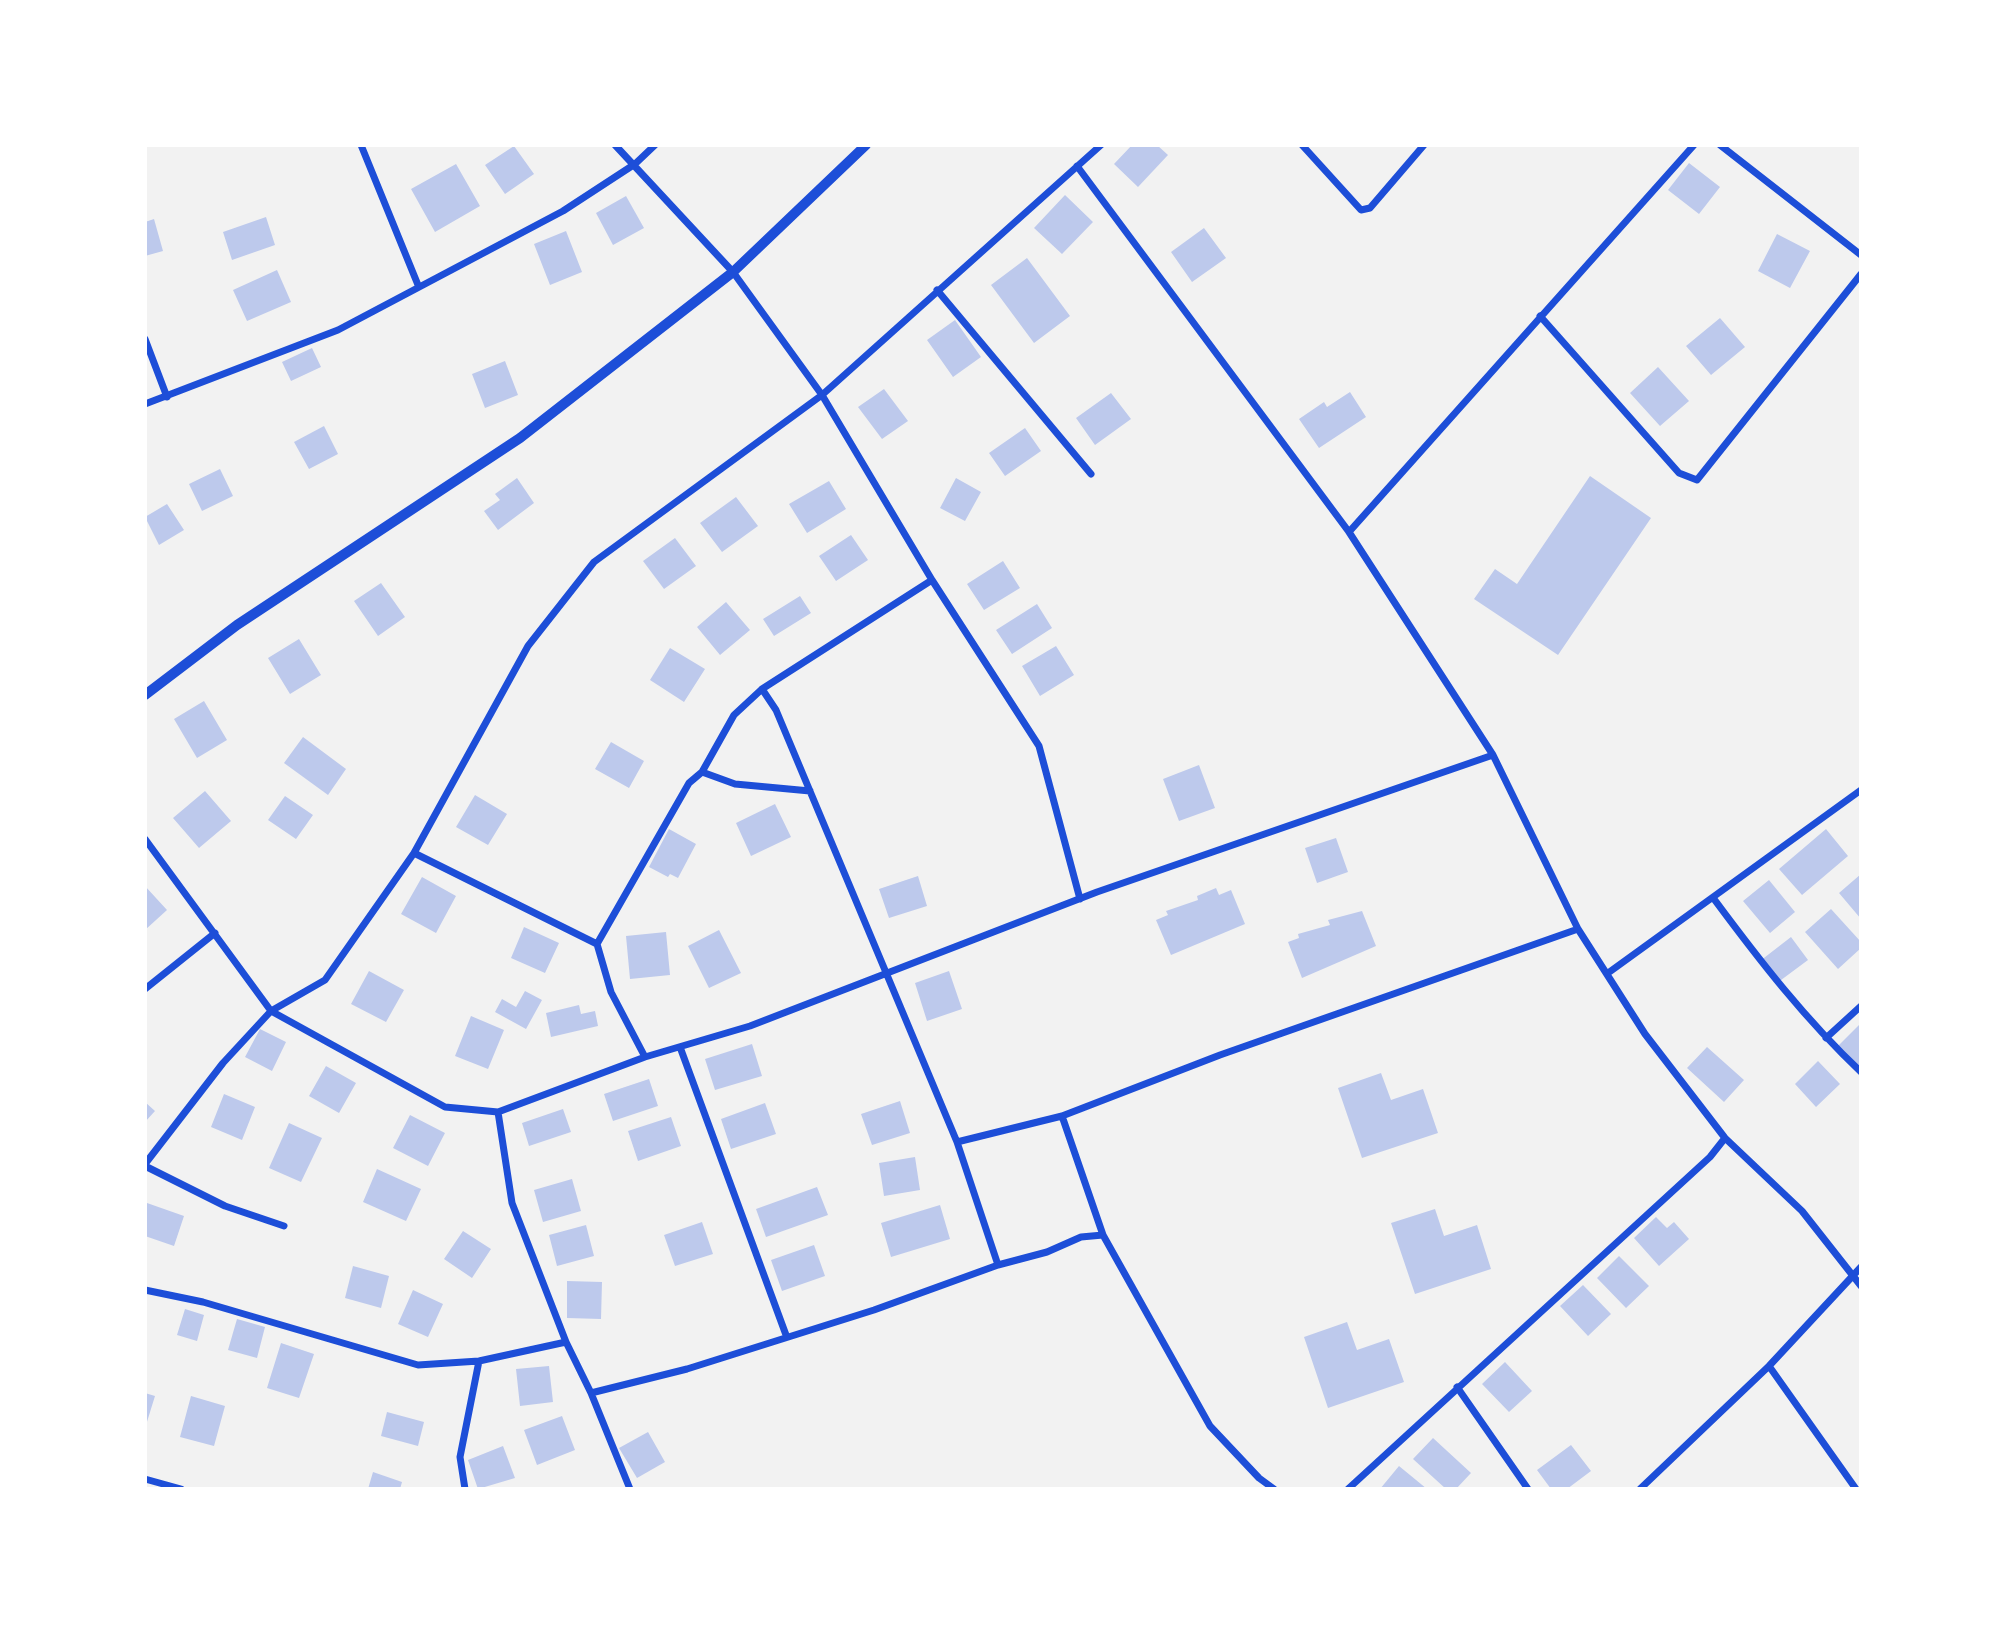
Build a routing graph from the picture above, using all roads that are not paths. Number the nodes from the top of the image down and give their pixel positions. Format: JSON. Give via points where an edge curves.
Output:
{"nodes":[{"id":1,"x":361,"y":145,"type":"edge"},
{"id":2,"x":615,"y":145,"type":"edge"},
{"id":3,"x":655,"y":145,"type":"edge"},
{"id":4,"x":866,"y":145,"type":"edge"},
{"id":5,"x":1101,"y":145,"type":"edge"},
{"id":6,"x":1302,"y":145,"type":"edge"},
{"id":7,"x":1424,"y":145,"type":"edge"},
{"id":8,"x":1695,"y":145,"type":"edge"},
{"id":9,"x":1720,"y":145,"type":"edge"},
{"id":10,"x":635,"y":164,"type":"junction"},
{"id":11,"x":1077,"y":166,"type":"junction"},
{"id":12,"x":1861,"y":255,"type":"edge"},
{"id":13,"x":733,"y":272,"type":"junction"},
{"id":14,"x":1861,"y":274,"type":"edge"},
{"id":15,"x":418,"y":285,"type":"junction"},
{"id":16,"x":937,"y":290,"type":"junction"},
{"id":17,"x":1540,"y":316,"type":"junction"},
{"id":18,"x":145,"y":339,"type":"edge"},
{"id":19,"x":822,"y":395,"type":"junction"},
{"id":20,"x":167,"y":397,"type":"junction"},
{"id":21,"x":145,"y":404,"type":"edge"},
{"id":22,"x":1091,"y":474,"type":"dead end"},
{"id":23,"x":1349,"y":532,"type":"junction"},
{"id":24,"x":932,"y":580,"type":"junction"},
{"id":25,"x":762,"y":689,"type":"junction"},
{"id":26,"x":145,"y":695,"type":"edge"},
{"id":27,"x":1493,"y":755,"type":"junction"},
{"id":28,"x":702,"y":772,"type":"junction"},
{"id":29,"x":810,"y":791,"type":"junction"},
{"id":30,"x":1860,"y":793,"type":"edge"},
{"id":31,"x":145,"y":839,"type":"edge"},
{"id":32,"x":414,"y":853,"type":"junction"},
{"id":33,"x":1080,"y":899,"type":"junction"},
{"id":34,"x":1714,"y":900,"type":"junction"},
{"id":35,"x":1578,"y":929,"type":"junction"},
{"id":36,"x":215,"y":933,"type":"junction"},
{"id":37,"x":597,"y":944,"type":"junction"},
{"id":38,"x":888,"y":973,"type":"junction"},
{"id":39,"x":1608,"y":974,"type":"junction"},
{"id":40,"x":145,"y":989,"type":"edge"},
{"id":41,"x":1861,"y":1006,"type":"edge"},
{"id":42,"x":271,"y":1011,"type":"junction"},
{"id":43,"x":1826,"y":1038,"type":"junction"},
{"id":44,"x":680,"y":1047,"type":"junction"},
{"id":45,"x":645,"y":1057,"type":"junction"},
{"id":46,"x":1861,"y":1072,"type":"edge"},
{"id":47,"x":498,"y":1112,"type":"junction"},
{"id":48,"x":1062,"y":1116,"type":"junction"},
{"id":49,"x":1725,"y":1139,"type":"junction"},
{"id":50,"x":957,"y":1142,"type":"junction"},
{"id":51,"x":145,"y":1165,"type":"edge"},
{"id":52,"x":284,"y":1226,"type":"dead end"},
{"id":53,"x":1103,"y":1235,"type":"junction"},
{"id":54,"x":998,"y":1265,"type":"junction"},
{"id":55,"x":1861,"y":1267,"type":"edge"},
{"id":56,"x":1853,"y":1275,"type":"junction"},
{"id":57,"x":1861,"y":1286,"type":"edge"},
{"id":58,"x":145,"y":1290,"type":"edge"},
{"id":59,"x":786,"y":1335,"type":"junction"},
{"id":60,"x":566,"y":1342,"type":"junction"},
{"id":61,"x":479,"y":1361,"type":"junction"},
{"id":62,"x":1769,"y":1366,"type":"junction"},
{"id":63,"x":1457,"y":1387,"type":"junction"},
{"id":64,"x":591,"y":1393,"type":"junction"},
{"id":65,"x":145,"y":1479,"type":"edge"},
{"id":66,"x":181,"y":1489,"type":"edge"},
{"id":67,"x":465,"y":1489,"type":"edge"},
{"id":68,"x":630,"y":1489,"type":"edge"},
{"id":69,"x":1274,"y":1489,"type":"edge"},
{"id":70,"x":1348,"y":1489,"type":"edge"},
{"id":71,"x":1528,"y":1489,"type":"edge"},
{"id":72,"x":1640,"y":1489,"type":"edge"},
{"id":73,"x":1856,"y":1489,"type":"edge"}],
"edges":[{"from":1,"to":15,"type":"street"},
{"from":2,"to":10,"type":"street"},
{"from":3,"to":10,"type":"street"},
{"from":4,"to":13,"type":"street"},
{"from":5,"to":11,"type":"street"},
{"from":6,"to":7,"type":"street","via":[[1361,210],[1370,208]]},
{"from":8,"to":17,"type":"street"},
{"from":9,"to":12,"type":"street"},
{"from":10,"to":13,"type":"street"},
{"from":10,"to":15,"type":"street","via":[[563,211]]},
{"from":11,"to":16,"type":"street"},
{"from":11,"to":23,"type":"street"},
{"from":13,"to":19,"type":"street"},
{"from":13,"to":26,"type":"street","via":[[520,438],[237,625]]},
{"from":14,"to":17,"type":"street","via":[[1697,480],[1679,473]]},
{"from":15,"to":20,"type":"street","via":[[338,330]]},
{"from":16,"to":19,"type":"street"},
{"from":16,"to":22,"type":"street"},
{"from":17,"to":23,"type":"street"},
{"from":18,"to":20,"type":"street"},
{"from":19,"to":24,"type":"street"},
{"from":19,"to":32,"type":"street","via":[[594,562],[528,646]]},
{"from":20,"to":21,"type":"street"},
{"from":23,"to":27,"type":"street"},
{"from":24,"to":25,"type":"street"},
{"from":24,"to":33,"type":"street","via":[[1040,746]]},
{"from":25,"to":28,"type":"street","via":[[734,715]]},
{"from":25,"to":29,"type":"street","via":[[776,710]]},
{"from":27,"to":33,"type":"street"},
{"from":27,"to":35,"type":"street"},
{"from":28,"to":29,"type":"street","via":[[735,784]]},
{"from":28,"to":37,"type":"street","via":[[689,783]]},
{"from":29,"to":38,"type":"street"},
{"from":30,"to":34,"type":"street"},
{"from":31,"to":36,"type":"street"},
{"from":32,"to":37,"type":"street"},
{"from":32,"to":42,"type":"street","via":[[326,980]]},
{"from":33,"to":38,"type":"street"},
{"from":34,"to":39,"type":"street"},
{"from":34,"to":43,"type":"street"},
{"from":35,"to":39,"type":"street"},
{"from":35,"to":48,"type":"street","via":[[1220,1055]]},
{"from":36,"to":40,"type":"street"},
{"from":36,"to":42,"type":"street"},
{"from":37,"to":45,"type":"street","via":[[611,992]]},
{"from":38,"to":44,"type":"street","via":[[750,1026]]},
{"from":38,"to":50,"type":"street"},
{"from":39,"to":49,"type":"street","via":[[1645,1034]]},
{"from":41,"to":43,"type":"street"},
{"from":42,"to":47,"type":"street","via":[[445,1107]]},
{"from":42,"to":51,"type":"street","via":[[223,1063]]},
{"from":43,"to":46,"type":"street"},
{"from":44,"to":45,"type":"street"},
{"from":44,"to":59,"type":"street"},
{"from":45,"to":47,"type":"street"},
{"from":47,"to":60,"type":"street","via":[[512,1203]]},
{"from":48,"to":50,"type":"street"},
{"from":48,"to":53,"type":"street"},
{"from":49,"to":56,"type":"street","via":[[1802,1212]]},
{"from":49,"to":63,"type":"street"},
{"from":50,"to":54,"type":"street"},
{"from":51,"to":52,"type":"street","via":[[225,1206]]},
{"from":53,"to":54,"type":"street","via":[[1081,1237]]},
{"from":53,"to":69,"type":"street","via":[[1210,1426]]},
{"from":54,"to":59,"type":"street","via":[[874,1310]]},
{"from":55,"to":56,"type":"street"},
{"from":56,"to":57,"type":"street"},
{"from":56,"to":62,"type":"street"},
{"from":58,"to":61,"type":"street","via":[[203,1302],[418,1365]]},
{"from":59,"to":64,"type":"street","via":[[687,1369]]},
{"from":60,"to":61,"type":"street"},
{"from":60,"to":64,"type":"street"},
{"from":61,"to":67,"type":"street","via":[[460,1457]]},
{"from":62,"to":72,"type":"street"},
{"from":62,"to":73,"type":"street"},
{"from":63,"to":70,"type":"street"},
{"from":63,"to":71,"type":"street"},
{"from":64,"to":68,"type":"street"},
{"from":65,"to":66,"type":"street"}]}
